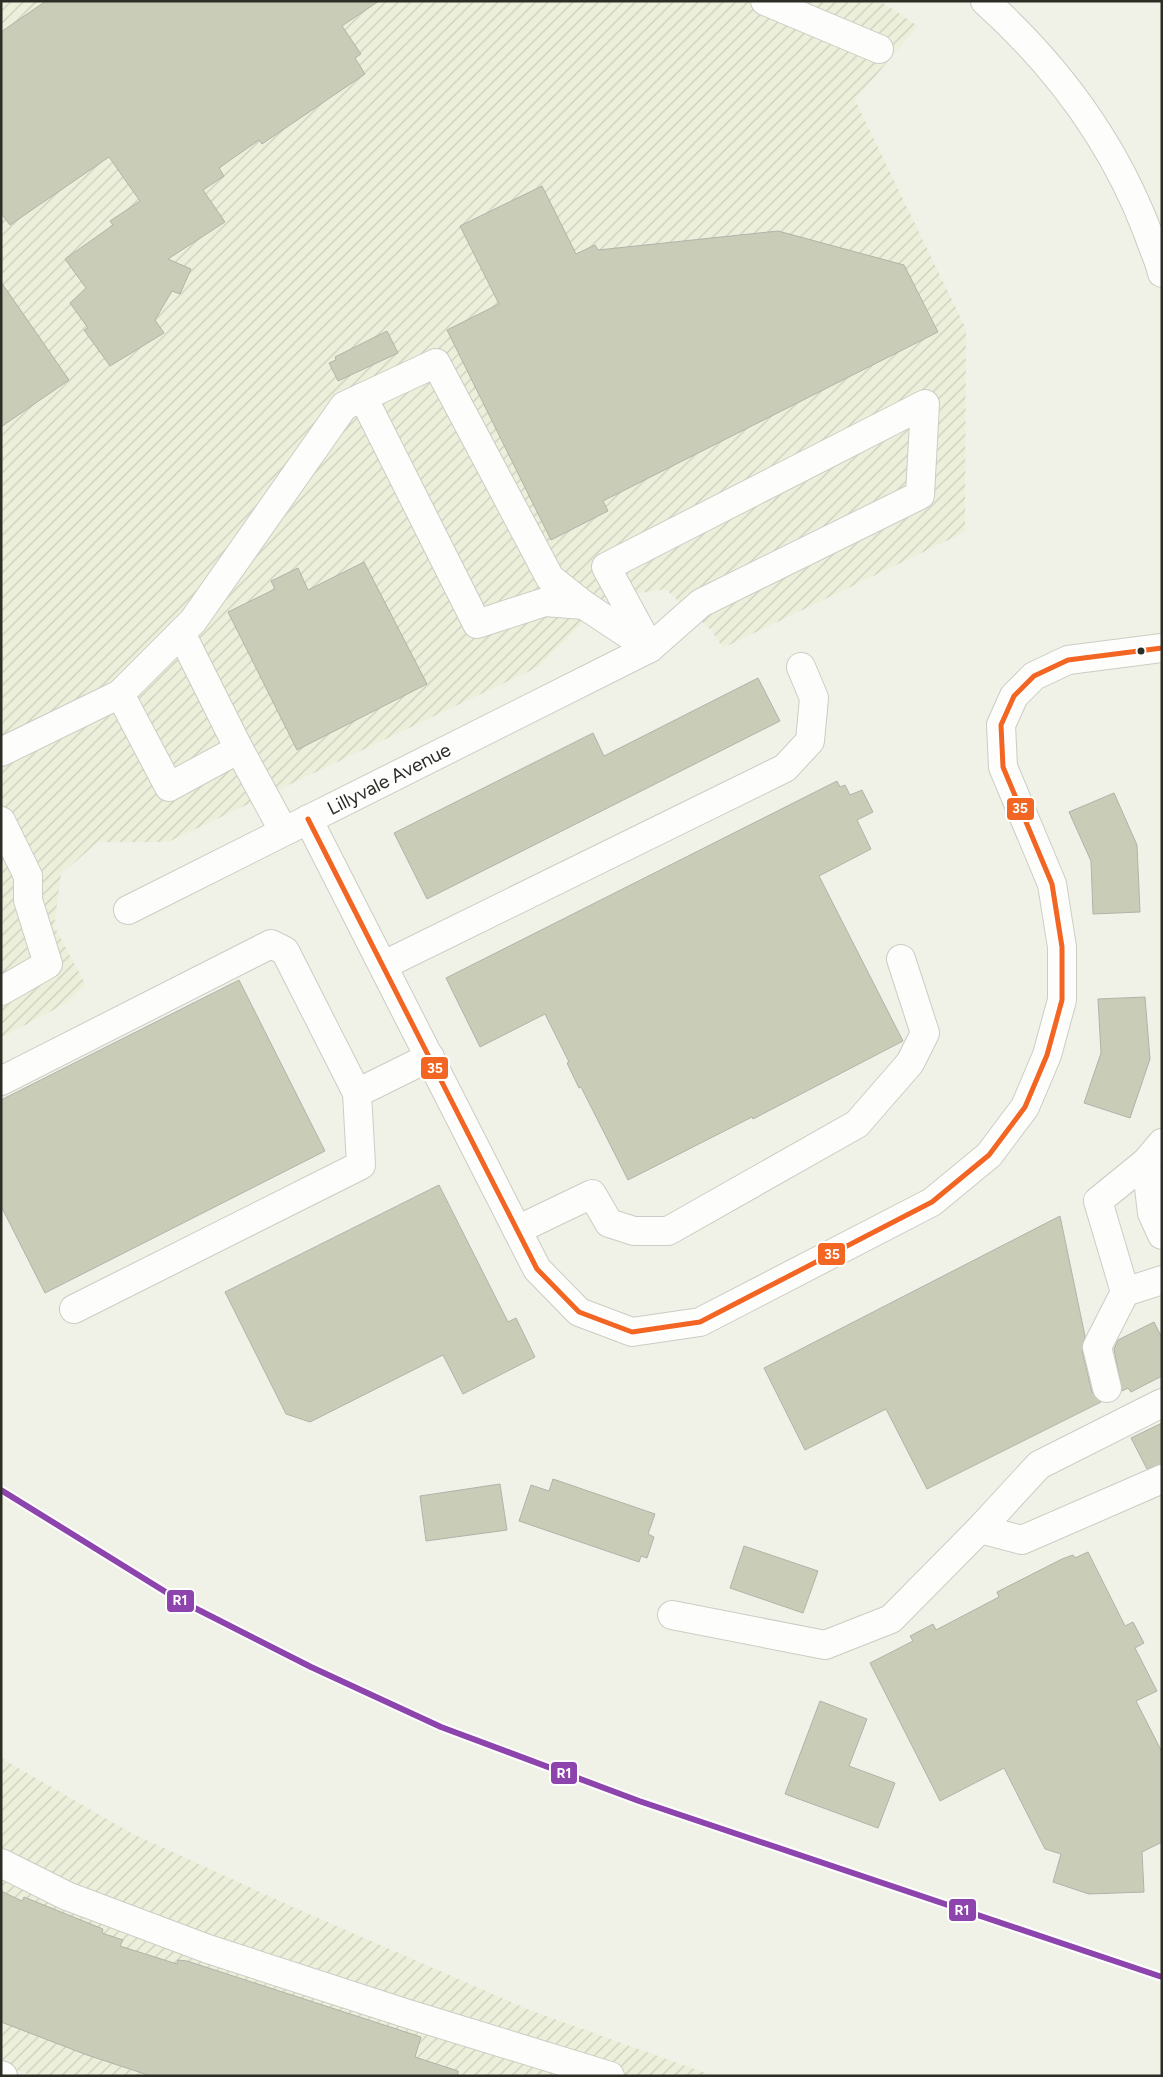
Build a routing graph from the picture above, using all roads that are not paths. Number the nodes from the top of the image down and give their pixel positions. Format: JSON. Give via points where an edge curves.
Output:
{"nodes":[{"id":1,"x":765,"y":1,"type":"edge"},
{"id":2,"x":985,"y":1,"type":"edge"},
{"id":3,"x":879,"y":49,"type":"dead end"},
{"id":4,"x":1162,"y":271,"type":"edge"},
{"id":5,"x":363,"y":397,"type":"junction"},
{"id":6,"x":584,"y":605,"type":"junction"},
{"id":7,"x":181,"y":634,"type":"junction"},
{"id":8,"x":650,"y":648,"type":"junction"},
{"id":9,"x":1162,"y":648,"type":"edge"},
{"id":10,"x":801,"y":668,"type":"dead end"},
{"id":11,"x":120,"y":694,"type":"junction"},
{"id":12,"x":239,"y":749,"type":"junction"},
{"id":13,"x":1,"y":752,"type":"edge"},
{"id":14,"x":308,"y":819,"type":"junction"},
{"id":15,"x":1,"y":821,"type":"edge"},
{"id":16,"x":284,"y":830,"type":"junction"},
{"id":17,"x":128,"y":910,"type":"dead end"},
{"id":18,"x":901,"y":959,"type":"dead end"},
{"id":19,"x":384,"y":965,"type":"junction"},
{"id":20,"x":1,"y":991,"type":"edge"},
{"id":21,"x":430,"y":1057,"type":"junction"},
{"id":22,"x":1,"y":1081,"type":"edge"},
{"id":23,"x":357,"y":1093,"type":"junction"},
{"id":24,"x":1154,"y":1153,"type":"edge"},
{"id":25,"x":517,"y":1230,"type":"junction"},
{"id":26,"x":1162,"y":1235,"type":"edge"},
{"id":27,"x":1162,"y":1280,"type":"edge"},
{"id":28,"x":1125,"y":1292,"type":"junction"},
{"id":29,"x":74,"y":1309,"type":"dead end"},
{"id":30,"x":1107,"y":1388,"type":"dead end"},
{"id":31,"x":1162,"y":1402,"type":"edge"},
{"id":32,"x":1162,"y":1479,"type":"edge"},
{"id":33,"x":980,"y":1529,"type":"junction"},
{"id":34,"x":672,"y":1615,"type":"dead end"},
{"id":35,"x":1,"y":1863,"type":"edge"},
{"id":36,"x":554,"y":2067,"type":"edge"},
{"id":37,"x":610,"y":2076,"type":"edge"}],
"edges":[{"from":1,"to":3,"type":"street"},
{"from":2,"to":4,"type":"street","via":[[1016,29],[1084,111],[1135,198]]},
{"from":5,"to":6,"type":"street","via":[[478,624],[545,602]]},
{"from":5,"to":6,"type":"street","via":[[436,364],[550,578]]},
{"from":5,"to":7,"type":"street","via":[[344,406]]},
{"from":6,"to":8,"type":"street"},
{"from":7,"to":11,"type":"street"},
{"from":7,"to":12,"type":"street"},
{"from":8,"to":8,"type":"street","name":"Lillyvale Avenue","via":[[701,603],[920,495],[925,404],[606,567]]},
{"from":8,"to":14,"type":"street","name":"Lillyvale Avenue"},
{"from":9,"to":25,"type":"street","via":[[1068,660],[1034,676],[1014,696],[1001,724],[1003,767],[1052,884],[1062,948],[1062,1000],[1047,1055],[1025,1107],[989,1155],[932,1202],[700,1322],[632,1332],[579,1312],[537,1269]]},
{"from":10,"to":19,"type":"street","via":[[814,698],[810,741],[785,768]]},
{"from":11,"to":12,"type":"street","via":[[169,787]]},
{"from":11,"to":13,"type":"street"},
{"from":12,"to":16,"type":"street"},
{"from":14,"to":16,"type":"street","name":"Lillyvale Avenue"},
{"from":14,"to":19,"type":"street"},
{"from":15,"to":20,"type":"street","via":[[28,876],[28,900],[48,964]]},
{"from":16,"to":17,"type":"street","name":"Lillyvale Avenue"},
{"from":18,"to":25,"type":"street","via":[[925,1033],[910,1063],[857,1124],[668,1231],[634,1231],[609,1223],[592,1194]]},
{"from":19,"to":21,"type":"street"},
{"from":21,"to":23,"type":"street"},
{"from":21,"to":25,"type":"street"},
{"from":22,"to":23,"type":"street","via":[[272,944],[285,951]]},
{"from":23,"to":29,"type":"street","via":[[361,1165]]},
{"from":24,"to":26,"type":"street","via":[[1152,1213]]},
{"from":24,"to":28,"type":"street","via":[[1098,1201]]},
{"from":27,"to":28,"type":"street"},
{"from":28,"to":30,"type":"street","via":[[1097,1347]]},
{"from":31,"to":33,"type":"street","via":[[1039,1464]]},
{"from":32,"to":33,"type":"street","via":[[1022,1540]]},
{"from":33,"to":34,"type":"street","via":[[891,1619],[825,1645]]},
{"from":35,"to":36,"type":"street","via":[[67,1896],[208,1949],[405,2013]]},
{"from":36,"to":37,"type":"street"}]}
